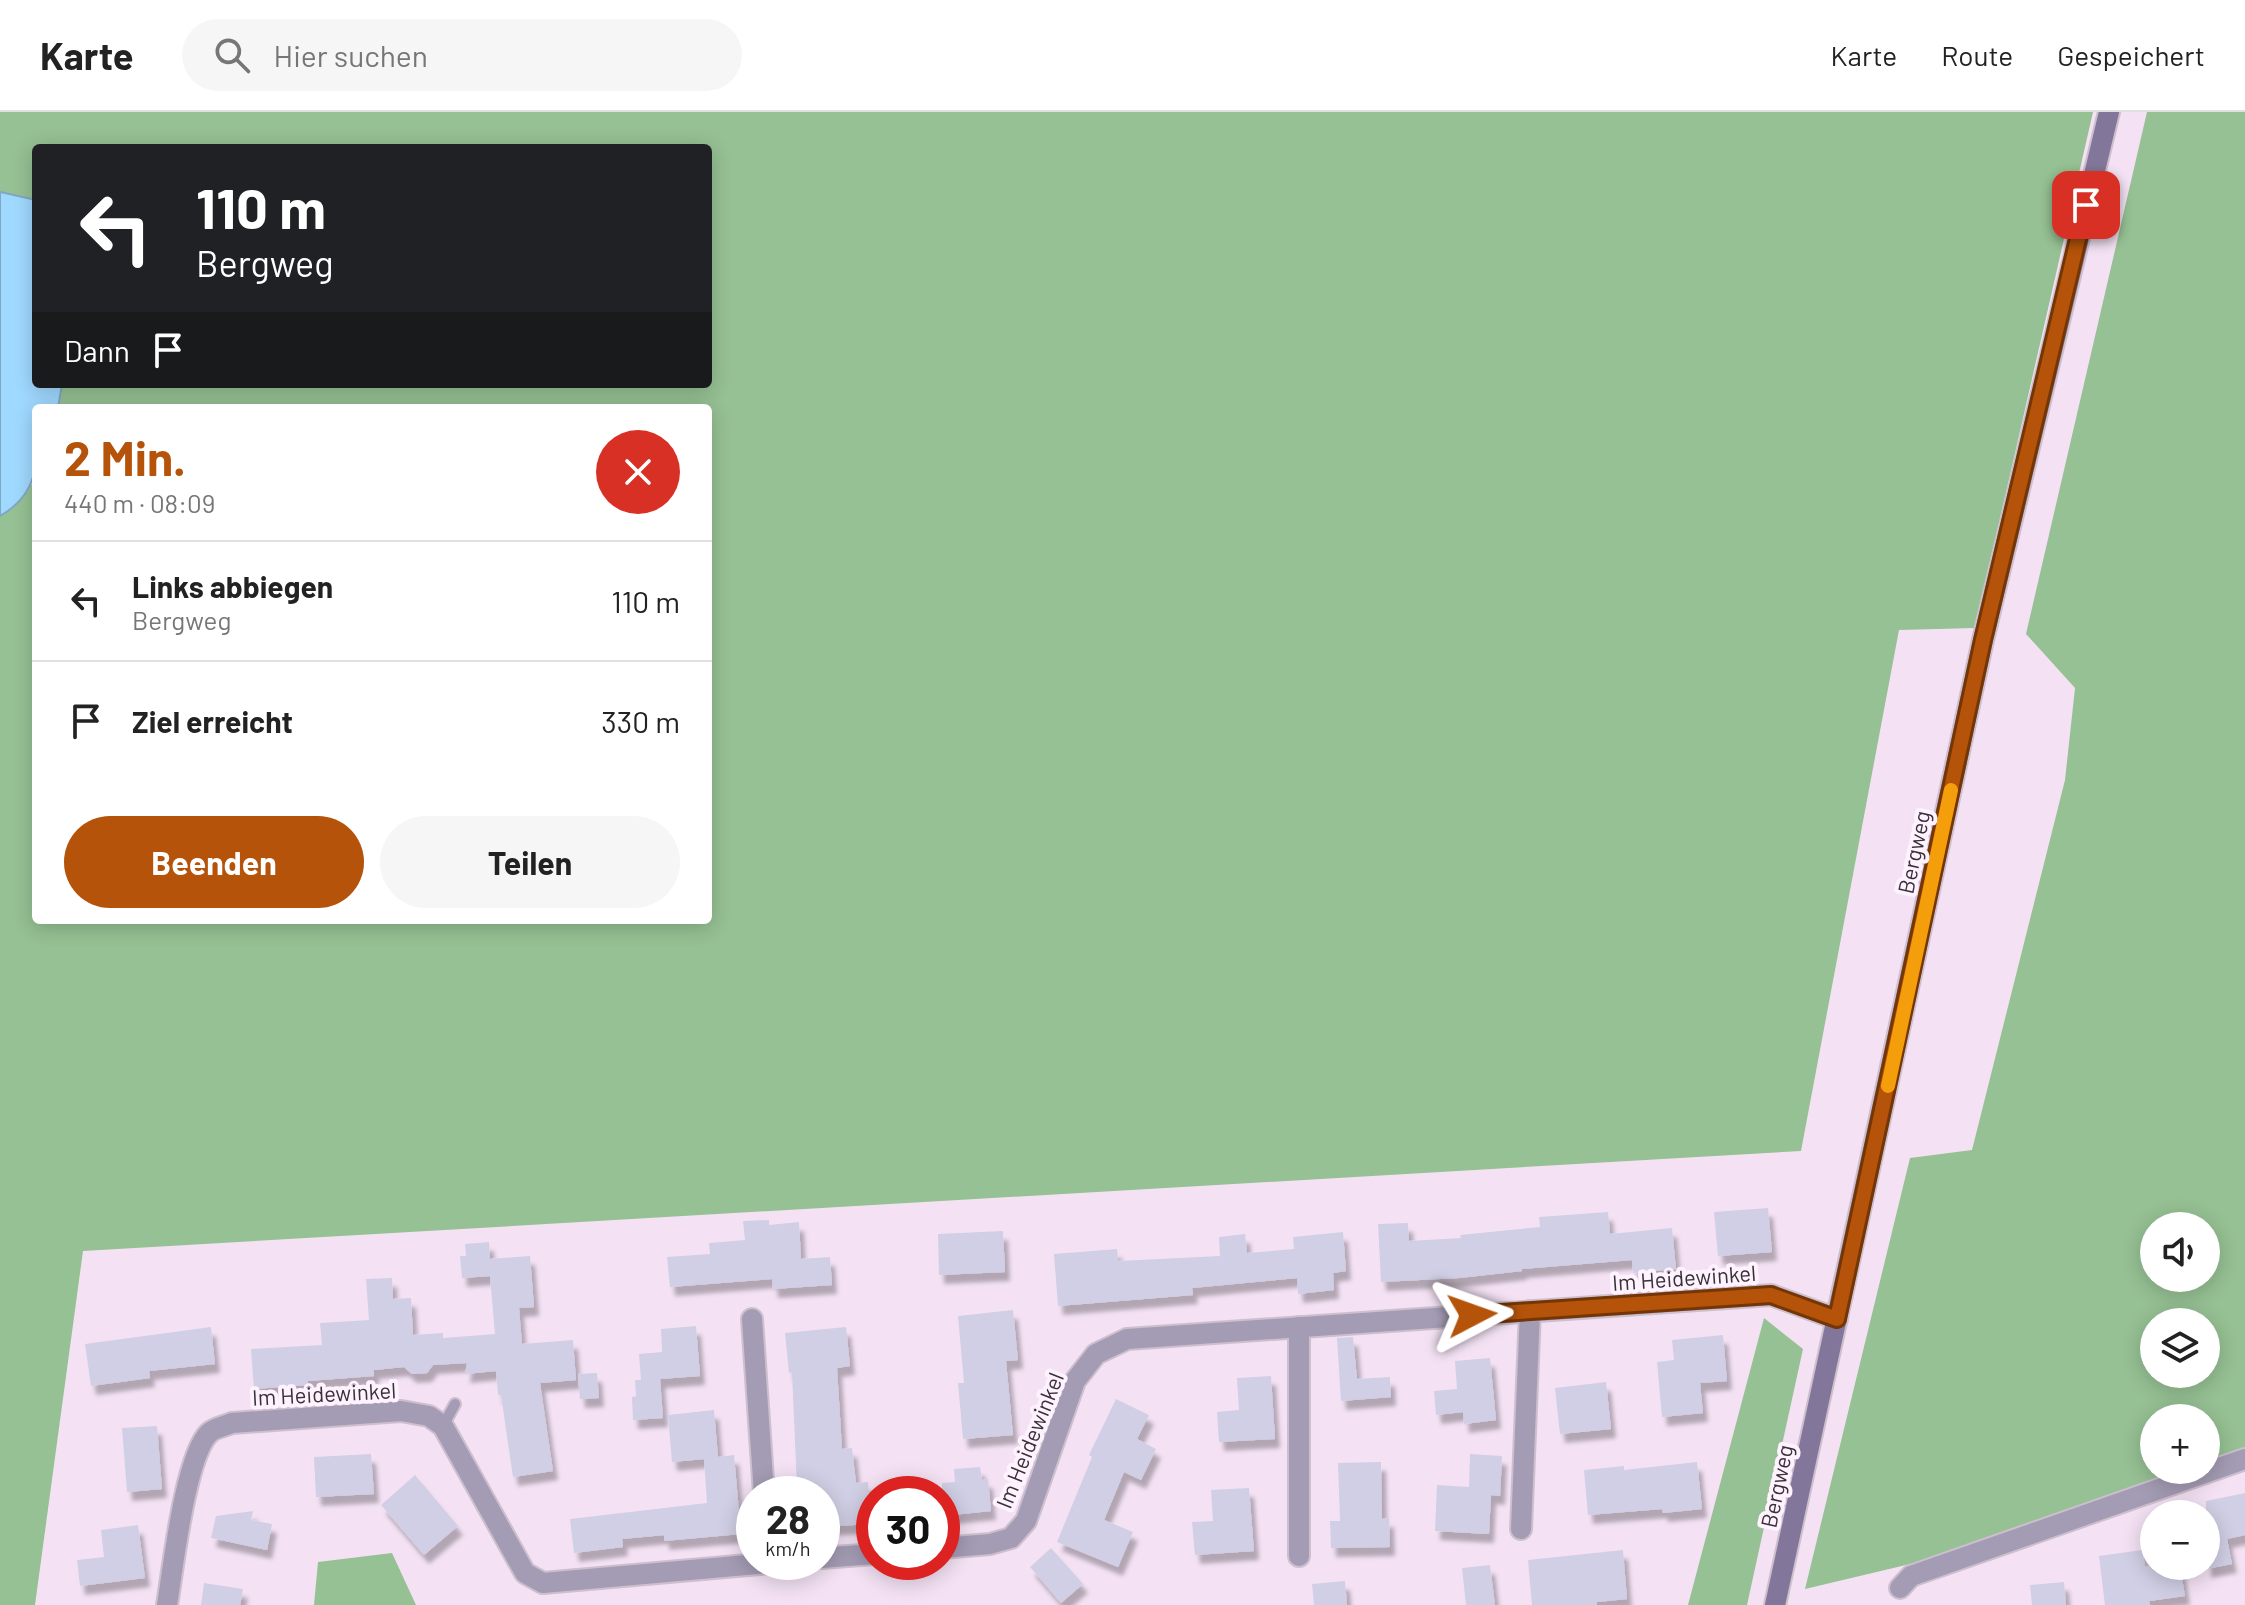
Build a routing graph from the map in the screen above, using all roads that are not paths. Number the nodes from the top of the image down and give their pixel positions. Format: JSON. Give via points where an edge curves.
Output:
{"nodes":[{"id":1,"x":2109,"y":112,"type":"edge"},
{"id":2,"x":1530,"y":1311,"type":"junction"},
{"id":3,"x":752,"y":1319,"type":"dead end"},
{"id":4,"x":1837,"y":1319,"type":"junction"},
{"id":5,"x":1299,"y":1327,"type":"junction"},
{"id":6,"x":455,"y":1404,"type":"dead end"},
{"id":7,"x":443,"y":1426,"type":"junction"},
{"id":8,"x":2245,"y":1459,"type":"edge"},
{"id":9,"x":763,"y":1476,"type":"edge"},
{"id":10,"x":1521,"y":1529,"type":"dead end"},
{"id":11,"x":960,"y":1546,"type":"edge"},
{"id":12,"x":1299,"y":1556,"type":"dead end"},
{"id":13,"x":736,"y":1565,"type":"edge"},
{"id":14,"x":1900,"y":1588,"type":"dead end"},
{"id":15,"x":167,"y":1605,"type":"edge"},
{"id":16,"x":1775,"y":1605,"type":"edge"}],
"edges":[{"from":1,"to":4,"type":"main road","name":"Bergweg","via":[[1983,640]]},
{"from":2,"to":4,"type":"street","name":"Im Heidewinkel","via":[[1771,1295]]},
{"from":2,"to":5,"type":"street","name":"Im Heidewinkel"},
{"from":2,"to":10,"type":"street"},
{"from":3,"to":9,"type":"street"},
{"from":4,"to":16,"type":"main road","name":"Bergweg"},
{"from":5,"to":11,"type":"street","name":"Im Heidewinkel","via":[[1127,1339],[1096,1354],[1075,1381],[1026,1521],[1011,1538]]},
{"from":5,"to":12,"type":"street"},
{"from":6,"to":7,"type":"lane"},
{"from":7,"to":13,"type":"street","via":[[525,1573],[543,1583]]},
{"from":7,"to":15,"type":"street","name":"Im Heidewinkel","via":[[429,1416],[401,1411],[232,1423],[210,1432],[196,1454]]},
{"from":8,"to":14,"type":"street","via":[[1911,1576]]}]}
